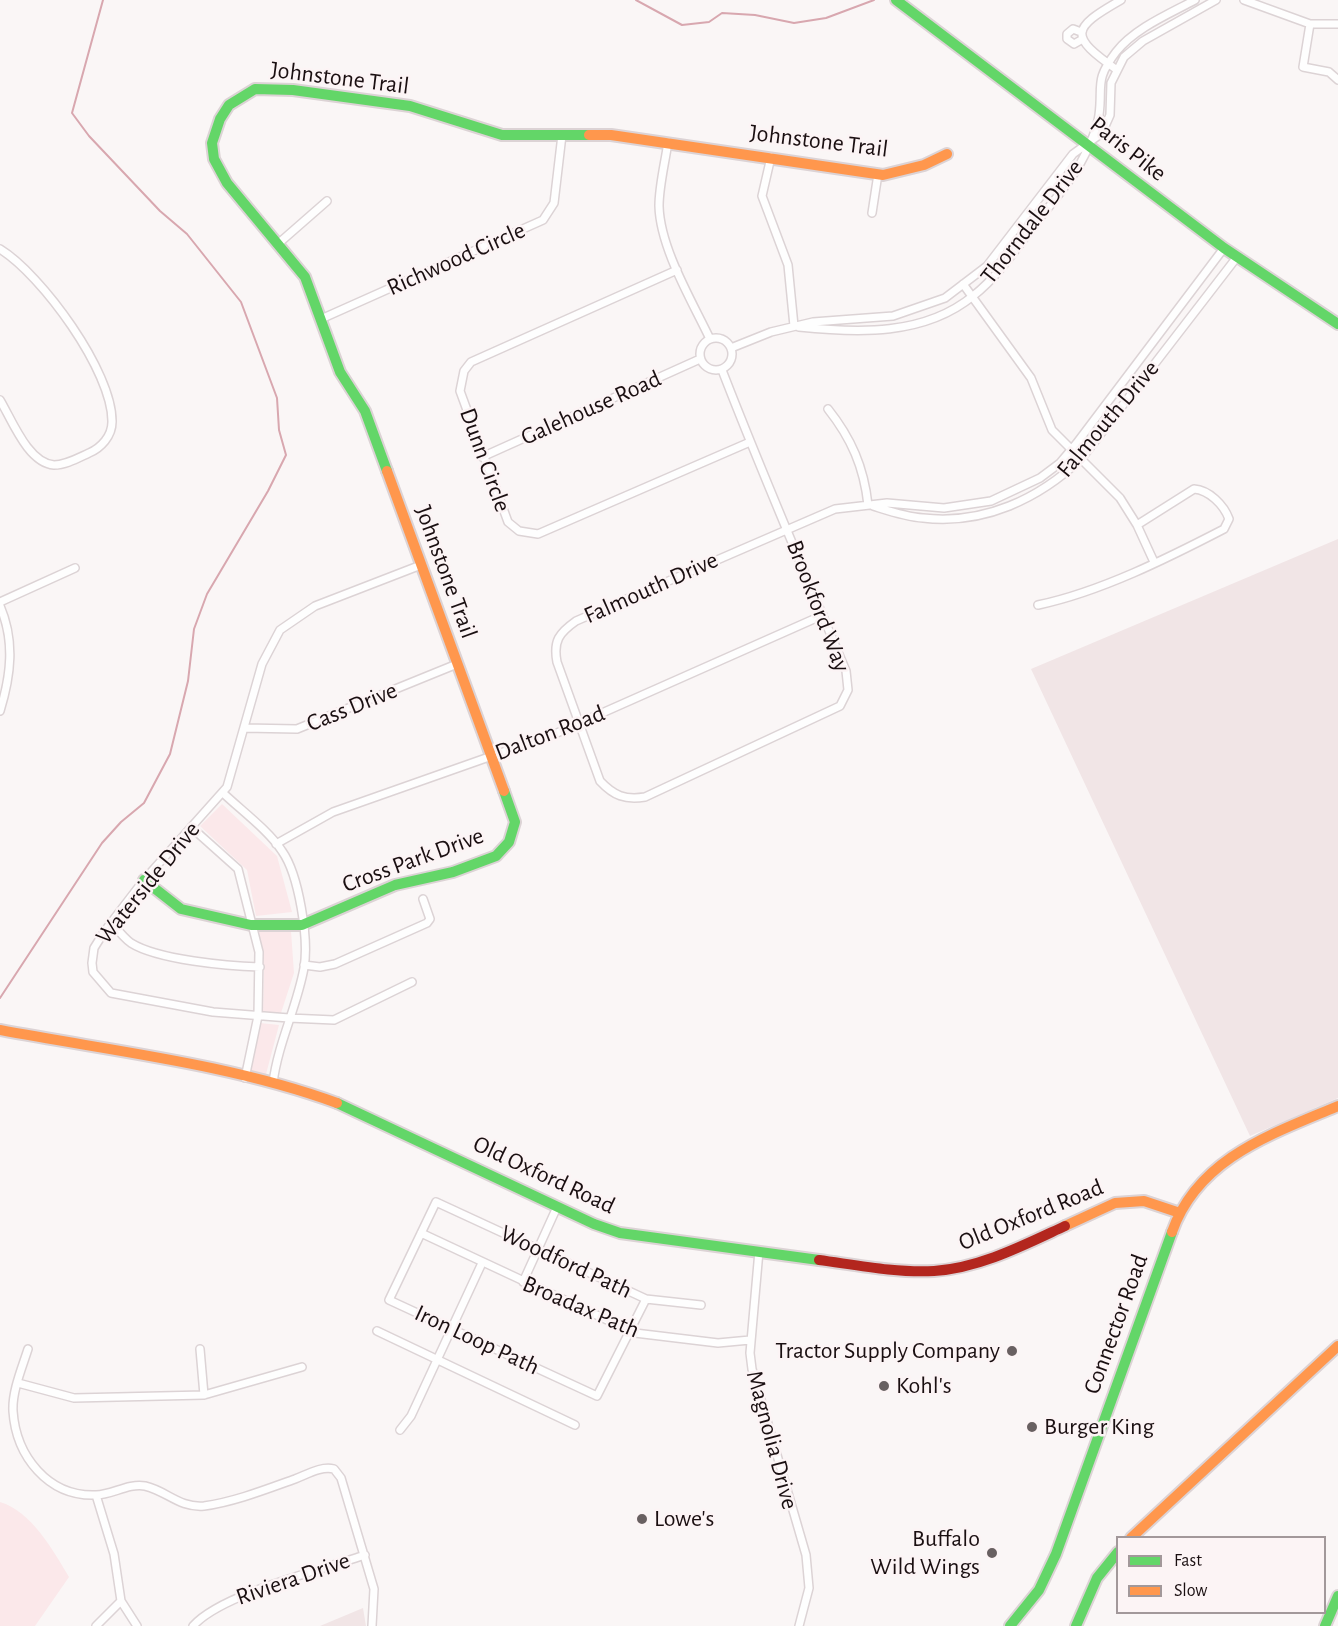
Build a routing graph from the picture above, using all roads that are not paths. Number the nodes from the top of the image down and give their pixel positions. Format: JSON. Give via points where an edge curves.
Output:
{"nodes":[{"id":1,"x":896,"y":0,"type":"edge"},
{"id":2,"x":1121,"y":0,"type":"edge"},
{"id":3,"x":1195,"y":0,"type":"edge"},
{"id":4,"x":1216,"y":0,"type":"edge"},
{"id":5,"x":1244,"y":0,"type":"edge"},
{"id":6,"x":1310,"y":24,"type":"junction"},
{"id":7,"x":1338,"y":24,"type":"edge"},
{"id":8,"x":1108,"y":63,"type":"junction"},
{"id":9,"x":1117,"y":70,"type":"junction"},
{"id":10,"x":1338,"y":80,"type":"edge"},
{"id":11,"x":562,"y":135,"type":"junction"},
{"id":12,"x":668,"y":142,"type":"junction"},
{"id":13,"x":1088,"y":145,"type":"junction"},
{"id":14,"x":947,"y":154,"type":"dead end"},
{"id":15,"x":771,"y":157,"type":"junction"},
{"id":16,"x":878,"y":174,"type":"junction"},
{"id":17,"x":327,"y":201,"type":"dead end"},
{"id":18,"x":872,"y":213,"type":"dead end"},
{"id":19,"x":279,"y":243,"type":"junction"},
{"id":20,"x":1224,"y":248,"type":"junction"},
{"id":21,"x":0,"y":249,"type":"edge"},
{"id":22,"x":1237,"y":257,"type":"junction"},
{"id":23,"x":677,"y":270,"type":"junction"},
{"id":24,"x":963,"y":284,"type":"junction"},
{"id":25,"x":972,"y":297,"type":"junction"},
{"id":26,"x":887,"y":317,"type":"junction"},
{"id":27,"x":321,"y":319,"type":"junction"},
{"id":28,"x":1338,"y":324,"type":"edge"},
{"id":29,"x":794,"y":326,"type":"junction"},
{"id":30,"x":888,"y":330,"type":"junction"},
{"id":31,"x":710,"y":339,"type":"junction"},
{"id":32,"x":731,"y":348,"type":"junction"},
{"id":33,"x":700,"y":359,"type":"junction"},
{"id":34,"x":722,"y":370,"type":"junction"},
{"id":35,"x":0,"y":400,"type":"edge"},
{"id":36,"x":828,"y":409,"type":"dead end"},
{"id":37,"x":750,"y":442,"type":"junction"},
{"id":38,"x":1071,"y":450,"type":"junction"},
{"id":39,"x":482,"y":457,"type":"junction"},
{"id":40,"x":1082,"y":458,"type":"junction"},
{"id":41,"x":868,"y":505,"type":"junction"},
{"id":42,"x":1137,"y":525,"type":"junction"},
{"id":43,"x":787,"y":528,"type":"junction"},
{"id":44,"x":1154,"y":562,"type":"junction"},
{"id":45,"x":421,"y":565,"type":"junction"},
{"id":46,"x":75,"y":568,"type":"dead end"},
{"id":47,"x":0,"y":604,"type":"edge"},
{"id":48,"x":1038,"y":605,"type":"dead end"},
{"id":49,"x":823,"y":615,"type":"junction"},
{"id":50,"x":457,"y":664,"type":"junction"},
{"id":51,"x":0,"y":711,"type":"edge"},
{"id":52,"x":579,"y":723,"type":"junction"},
{"id":53,"x":244,"y":728,"type":"junction"},
{"id":54,"x":490,"y":756,"type":"junction"},
{"id":55,"x":224,"y":793,"type":"junction"},
{"id":56,"x":191,"y":827,"type":"junction"},
{"id":57,"x":276,"y":844,"type":"junction"},
{"id":58,"x":144,"y":880,"type":"junction"},
{"id":59,"x":423,"y":899,"type":"dead end"},
{"id":60,"x":111,"y":922,"type":"junction"},
{"id":61,"x":253,"y":925,"type":"junction"},
{"id":62,"x":302,"y":925,"type":"junction"},
{"id":63,"x":304,"y":965,"type":"junction"},
{"id":64,"x":260,"y":967,"type":"junction"},
{"id":65,"x":412,"y":982,"type":"dead end"},
{"id":66,"x":258,"y":1016,"type":"junction"},
{"id":67,"x":289,"y":1018,"type":"junction"},
{"id":68,"x":0,"y":1030,"type":"edge"},
{"id":69,"x":245,"y":1078,"type":"junction"},
{"id":70,"x":273,"y":1083,"type":"junction"},
{"id":71,"x":1338,"y":1106,"type":"edge"},
{"id":72,"x":436,"y":1202,"type":"joint"},
{"id":73,"x":557,"y":1207,"type":"junction"},
{"id":74,"x":1180,"y":1213,"type":"junction"},
{"id":75,"x":421,"y":1233,"type":"junction"},
{"id":76,"x":538,"y":1249,"type":"junction"},
{"id":77,"x":759,"y":1251,"type":"junction"},
{"id":78,"x":482,"y":1263,"type":"junction"},
{"id":79,"x":523,"y":1282,"type":"junction"},
{"id":80,"x":646,"y":1299,"type":"junction"},
{"id":81,"x":701,"y":1305,"type":"dead end"},
{"id":82,"x":451,"y":1328,"type":"junction"},
{"id":83,"x":630,"y":1331,"type":"junction"},
{"id":84,"x":377,"y":1332,"type":"dead end"},
{"id":85,"x":750,"y":1340,"type":"junction"},
{"id":86,"x":1338,"y":1346,"type":"edge"},
{"id":87,"x":28,"y":1349,"type":"dead end"},
{"id":88,"x":200,"y":1349,"type":"dead end"},
{"id":89,"x":437,"y":1360,"type":"junction"},
{"id":90,"x":302,"y":1367,"type":"dead end"},
{"id":91,"x":18,"y":1383,"type":"junction"},
{"id":92,"x":204,"y":1395,"type":"junction"},
{"id":93,"x":575,"y":1425,"type":"dead end"},
{"id":94,"x":400,"y":1430,"type":"dead end"},
{"id":95,"x":96,"y":1496,"type":"junction"},
{"id":96,"x":1133,"y":1536,"type":"edge"},
{"id":97,"x":1116,"y":1554,"type":"edge"},
{"id":98,"x":365,"y":1555,"type":"junction"},
{"id":99,"x":1338,"y":1596,"type":"edge"},
{"id":100,"x":121,"y":1601,"type":"junction"},
{"id":101,"x":96,"y":1626,"type":"edge"},
{"id":102,"x":137,"y":1626,"type":"edge"},
{"id":103,"x":193,"y":1626,"type":"edge"},
{"id":104,"x":372,"y":1626,"type":"edge"},
{"id":105,"x":799,"y":1626,"type":"edge"},
{"id":106,"x":1010,"y":1626,"type":"edge"},
{"id":107,"x":1076,"y":1626,"type":"edge"},
{"id":108,"x":1325,"y":1626,"type":"edge"}],
"edges":[{"from":1,"to":13,"type":"main road","name":"Paris Pike"},
{"from":2,"to":8,"type":"street","via":[[1089,19],[1081,36],[1092,53]]},
{"from":3,"to":8,"type":"street","via":[[1133,35]]},
{"from":4,"to":9,"type":"street","via":[[1143,41],[1124,57]]},
{"from":5,"to":6,"type":"street"},
{"from":6,"to":7,"type":"street"},
{"from":6,"to":10,"type":"street","via":[[1303,67],[1329,72]]},
{"from":8,"to":9,"type":"street"},
{"from":8,"to":13,"type":"street","via":[[1098,90],[1099,117]]},
{"from":9,"to":13,"type":"street","via":[[1111,82],[1108,122]]},
{"from":11,"to":12,"type":"main road","name":"Johnstone Trail","via":[[611,135]]},
{"from":11,"to":19,"type":"main road","name":"Johnstone Trail","via":[[502,135],[410,106],[293,90],[255,89],[229,105],[220,119],[214,131],[214,159],[227,183]]},
{"from":11,"to":27,"type":"street","name":"Richwood Circle","via":[[555,203],[543,220]]},
{"from":12,"to":15,"type":"main road","name":"Johnstone Trail"},
{"from":12,"to":23,"type":"street","via":[[659,206]]},
{"from":13,"to":20,"type":"main road","name":"Paris Pike"},
{"from":13,"to":24,"type":"street","name":"Thorndale Drive","via":[[1073,154],[987,266]]},
{"from":13,"to":25,"type":"street","name":"Thorndale Drive","via":[[1081,162],[1007,262]]},
{"from":14,"to":16,"type":"main road","name":"Johnstone Trail","via":[[924,165]]},
{"from":15,"to":16,"type":"main road","name":"Johnstone Trail"},
{"from":15,"to":29,"type":"street","via":[[762,196],[788,265]]},
{"from":16,"to":18,"type":"street"},
{"from":17,"to":19,"type":"street"},
{"from":19,"to":27,"type":"main road","name":"Johnstone Trail","via":[[305,277]]},
{"from":20,"to":22,"type":"main road","name":"Paris Pike"},
{"from":20,"to":38,"type":"street","name":"Falmouth Drive"},
{"from":21,"to":35,"type":"street","via":[[61,309],[96,367],[111,409],[112,424],[104,443],[93,452],[53,465],[33,454]]},
{"from":22,"to":28,"type":"main road","name":"Paris Pike"},
{"from":22,"to":40,"type":"street","name":"Falmouth Drive"},
{"from":23,"to":31,"type":"street"},
{"from":23,"to":39,"type":"street","name":"Dunn Circle","via":[[471,362],[464,371],[459,391]]},
{"from":24,"to":25,"type":"street"},
{"from":24,"to":26,"type":"street","name":"Thorndale Drive","via":[[930,305]]},
{"from":25,"to":30,"type":"street","name":"Thorndale Drive","via":[[925,320]]},
{"from":25,"to":38,"type":"street","via":[[1031,378],[1052,430]]},
{"from":26,"to":29,"type":"street","name":"Thorndale Drive"},
{"from":26,"to":30,"type":"street"},
{"from":27,"to":45,"type":"main road","name":"Johnstone Trail","via":[[346,383],[365,411]]},
{"from":29,"to":30,"type":"street","name":"Thorndale Drive"},
{"from":29,"to":32,"type":"street","name":"Thorndale Drive"},
{"from":31,"to":32,"type":"street","via":[[726,341]]},
{"from":31,"to":33,"type":"street","via":[[701,347]]},
{"from":32,"to":34,"type":"street","via":[[732,358]]},
{"from":33,"to":34,"type":"street","via":[[705,367]]},
{"from":33,"to":39,"type":"street","name":"Galehouse Road"},
{"from":34,"to":37,"type":"street","name":"Brookford Way"},
{"from":36,"to":41,"type":"street","via":[[852,443],[866,485]]},
{"from":37,"to":39,"type":"street","name":"Dunn Circle","via":[[538,534],[519,531],[508,522]]},
{"from":37,"to":43,"type":"street","name":"Brookford Way"},
{"from":38,"to":40,"type":"street"},
{"from":38,"to":41,"type":"street","name":"Falmouth Drive","via":[[1040,478],[991,501],[944,508],[903,503]]},
{"from":40,"to":41,"type":"street","name":"Falmouth Drive","via":[[1037,494],[975,517],[921,518]]},
{"from":40,"to":42,"type":"street","via":[[1120,498]]},
{"from":41,"to":43,"type":"street","name":"Falmouth Drive","via":[[835,509]]},
{"from":42,"to":44,"type":"street"},
{"from":42,"to":44,"type":"street","via":[[1194,489],[1208,493],[1227,514],[1224,529]]},
{"from":43,"to":49,"type":"street","name":"Brookford Way"},
{"from":43,"to":52,"type":"street","name":"Falmouth Drive","via":[[576,621],[562,631],[554,646]]},
{"from":44,"to":48,"type":"street","via":[[1072,598]]},
{"from":45,"to":50,"type":"main road","name":"Johnstone Trail"},
{"from":45,"to":53,"type":"street","name":"Waterside Drive","via":[[315,606],[280,630],[262,664]]},
{"from":46,"to":47,"type":"street"},
{"from":47,"to":51,"type":"street","via":[[12,654]]},
{"from":49,"to":52,"type":"street","name":"Dalton Road"},
{"from":49,"to":52,"type":"street","name":"Brookford Way","via":[[846,671],[848,690],[840,706],[645,797],[622,798],[600,781]]},
{"from":50,"to":53,"type":"street","name":"Cass Drive","via":[[297,729]]},
{"from":50,"to":54,"type":"main road","name":"Johnstone Trail"},
{"from":52,"to":54,"type":"street","name":"Dalton Road"},
{"from":53,"to":55,"type":"street","name":"Waterside Drive"},
{"from":54,"to":57,"type":"street","name":"Dalton Road","via":[[333,812]]},
{"from":54,"to":62,"type":"main road","name":"Cross Park Drive","via":[[515,822],[509,842],[496,856],[453,872],[395,885]]},
{"from":55,"to":56,"type":"street","name":"Waterside Drive"},
{"from":55,"to":57,"type":"street"},
{"from":56,"to":58,"type":"street","name":"Waterside Drive"},
{"from":56,"to":61,"type":"street","via":[[238,869]]},
{"from":57,"to":62,"type":"street","via":[[293,874]]},
{"from":58,"to":60,"type":"street","name":"Waterside Drive"},
{"from":58,"to":61,"type":"main road","name":"Cross Park Drive","via":[[181,909]]},
{"from":59,"to":63,"type":"street","via":[[429,911],[427,923],[335,964]]},
{"from":60,"to":64,"type":"street","via":[[131,942],[145,948],[220,966]]},
{"from":60,"to":66,"type":"street","name":"Waterside Drive","via":[[94,948],[92,963],[93,972],[111,993],[213,1012]]},
{"from":61,"to":62,"type":"main road","name":"Cross Park Drive"},
{"from":61,"to":64,"type":"street"},
{"from":62,"to":63,"type":"street"},
{"from":63,"to":67,"type":"street"},
{"from":64,"to":66,"type":"street"},
{"from":65,"to":67,"type":"street","name":"Waterside Drive","via":[[334,1020]]},
{"from":66,"to":67,"type":"street","name":"Waterside Drive"},
{"from":66,"to":69,"type":"street"},
{"from":67,"to":70,"type":"street"},
{"from":68,"to":69,"type":"main road","name":"Old Oxford Road"},
{"from":69,"to":70,"type":"main road","name":"Old Oxford Road"},
{"from":70,"to":73,"type":"main road","name":"Old Oxford Road","via":[[349,1107]]},
{"from":71,"to":74,"type":"main road","name":"Connector Road","via":[[1265,1136],[1224,1159],[1198,1185]]},
{"from":72,"to":75,"type":"street","name":"Iron Loop Path"},
{"from":72,"to":76,"type":"street","name":"Woodford Path"},
{"from":73,"to":76,"type":"street"},
{"from":73,"to":77,"type":"main road","name":"Old Oxford Road","via":[[620,1233]]},
{"from":74,"to":77,"type":"main road","name":"Old Oxford Road","via":[[1144,1201],[1115,1203],[1023,1246],[981,1261],[934,1271],[888,1269]]},
{"from":74,"to":106,"type":"main road","name":"Connector Road","via":[[1056,1554],[1039,1590]]},
{"from":75,"to":78,"type":"street","name":"Broadax Path"},
{"from":75,"to":82,"type":"street","name":"Iron Loop Path","via":[[389,1300]]},
{"from":76,"to":79,"type":"street"},
{"from":76,"to":80,"type":"street","name":"Woodford Path"},
{"from":77,"to":85,"type":"street","name":"Magnolia Drive"},
{"from":78,"to":79,"type":"street","name":"Broadax Path"},
{"from":78,"to":82,"type":"street"},
{"from":79,"to":83,"type":"street","name":"Broadax Path"},
{"from":80,"to":81,"type":"street","name":"Woodford Path"},
{"from":80,"to":83,"type":"street"},
{"from":82,"to":83,"type":"street","name":"Iron Loop Path","via":[[597,1396]]},
{"from":82,"to":89,"type":"street"},
{"from":83,"to":85,"type":"street","name":"Broadax Path","via":[[690,1341]]},
{"from":84,"to":89,"type":"street"},
{"from":85,"to":105,"type":"street","name":"Magnolia Drive","via":[[752,1369],[806,1556],[809,1588]]},
{"from":86,"to":96,"type":"main road"},
{"from":87,"to":91,"type":"street"},
{"from":88,"to":92,"type":"street"},
{"from":89,"to":93,"type":"street"},
{"from":89,"to":94,"type":"street","via":[[411,1416]]},
{"from":90,"to":92,"type":"street"},
{"from":91,"to":92,"type":"street","via":[[74,1398]]},
{"from":91,"to":95,"type":"street","via":[[13,1409],[23,1447],[34,1469],[63,1491]]},
{"from":95,"to":98,"type":"street","via":[[143,1486],[184,1505],[203,1506],[323,1468],[334,1469],[341,1478]]},
{"from":95,"to":100,"type":"street","via":[[114,1554]]},
{"from":97,"to":107,"type":"main road","via":[[1097,1578]]},
{"from":98,"to":103,"type":"street","name":"Riviera Drive","via":[[225,1602]]},
{"from":98,"to":104,"type":"street","via":[[374,1589]]},
{"from":99,"to":108,"type":"main road"},
{"from":100,"to":101,"type":"street"},
{"from":100,"to":102,"type":"street"}]}
